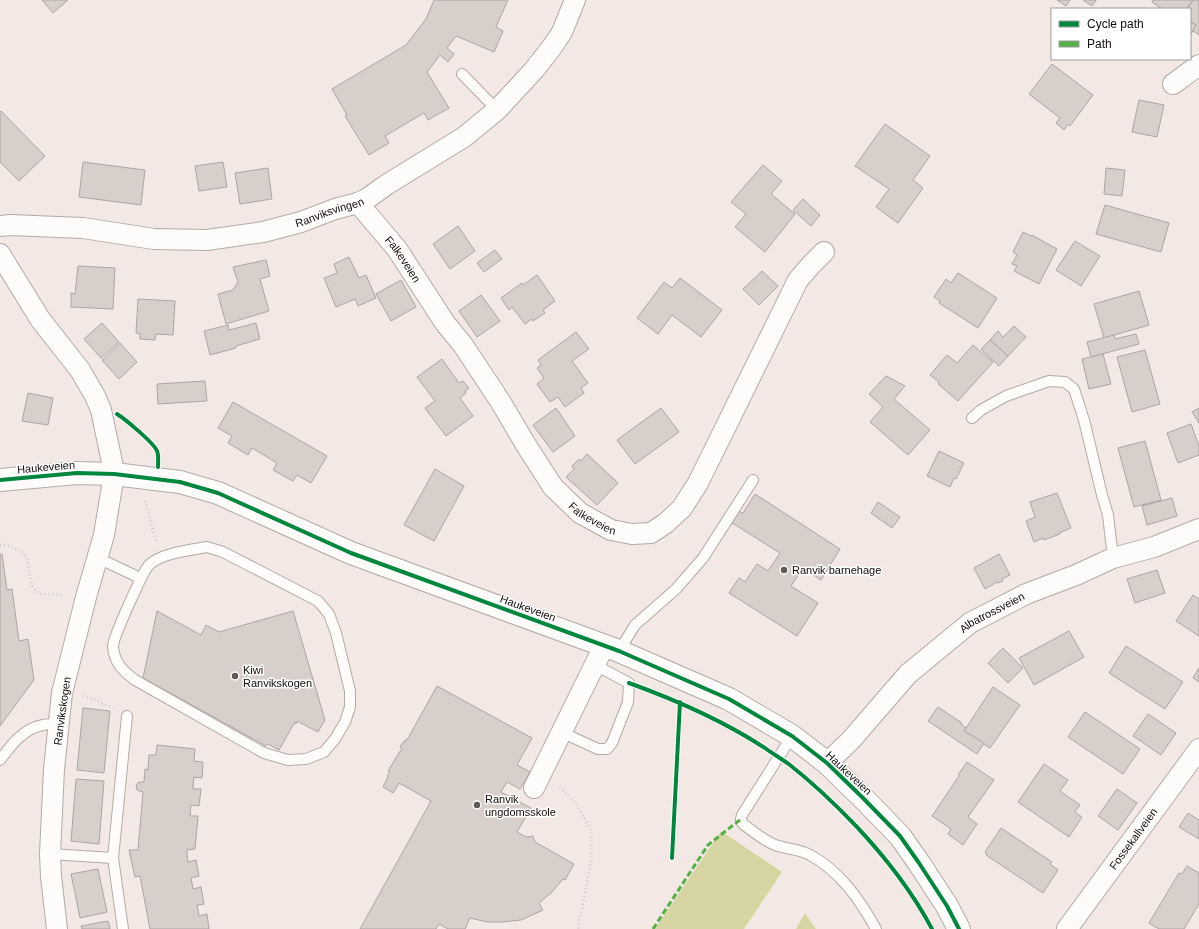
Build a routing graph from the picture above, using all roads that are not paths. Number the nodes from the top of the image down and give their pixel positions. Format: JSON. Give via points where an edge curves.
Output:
{"nodes":[{"id":1,"x":575,"y":0,"type":"edge"},
{"id":2,"x":1199,"y":65,"type":"edge"},
{"id":3,"x":462,"y":74,"type":"dead end"},
{"id":4,"x":1173,"y":84,"type":"dead end"},
{"id":5,"x":497,"y":110,"type":"junction"},
{"id":6,"x":358,"y":203,"type":"junction"},
{"id":7,"x":0,"y":226,"type":"edge"},
{"id":8,"x":824,"y":252,"type":"dead end"},
{"id":9,"x":0,"y":254,"type":"edge"},
{"id":10,"x":972,"y":418,"type":"dead end"},
{"id":11,"x":114,"y":474,"type":"junction"},
{"id":12,"x":0,"y":480,"type":"edge"},
{"id":13,"x":753,"y":480,"type":"dead end"},
{"id":14,"x":1199,"y":529,"type":"edge"},
{"id":15,"x":98,"y":558,"type":"junction"},
{"id":16,"x":1113,"y":558,"type":"junction"},
{"id":17,"x":140,"y":578,"type":"junction"},
{"id":18,"x":606,"y":654,"type":"junction"},
{"id":19,"x":127,"y":716,"type":"road end"},
{"id":20,"x":59,"y":724,"type":"junction"},
{"id":21,"x":561,"y":732,"type":"junction"},
{"id":22,"x":792,"y":736,"type":"junction"},
{"id":23,"x":1199,"y":749,"type":"edge"},
{"id":24,"x":0,"y":760,"type":"edge"},
{"id":25,"x":827,"y":763,"type":"junction"},
{"id":26,"x":534,"y":788,"type":"dead end"},
{"id":27,"x":50,"y":854,"type":"junction"},
{"id":28,"x":113,"y":858,"type":"junction"},
{"id":29,"x":57,"y":929,"type":"edge"},
{"id":30,"x":123,"y":929,"type":"edge"},
{"id":31,"x":876,"y":929,"type":"edge"},
{"id":32,"x":959,"y":929,"type":"edge"},
{"id":33,"x":1067,"y":929,"type":"edge"}],
"edges":[{"from":1,"to":5,"type":"street","name":"Ranviksvingen","via":[[562,32],[552,47]]},
{"from":2,"to":4,"type":"street"},
{"from":3,"to":5,"type":"lane"},
{"from":5,"to":6,"type":"street","name":"Ranviksvingen","via":[[464,137]]},
{"from":6,"to":7,"type":"street","name":"Ranviksvingen","via":[[263,232],[207,240],[154,239],[83,228]]},
{"from":6,"to":8,"type":"street","name":"Falkeveien","via":[[397,249],[445,323],[463,345],[553,487],[580,513],[611,530],[632,534],[651,532],[666,523],[682,508],[698,483],[798,280]]},
{"from":9,"to":11,"type":"street","via":[[40,319],[80,370],[95,396],[102,410]]},
{"from":10,"to":16,"type":"lane","via":[[1006,396],[1049,381],[1065,382],[1074,388],[1108,515]]},
{"from":11,"to":12,"type":"street","name":"Haukeveien","via":[[77,473]]},
{"from":11,"to":15,"type":"street","name":"Ranvikskogen"},
{"from":11,"to":18,"type":"street","name":"Haukeveien","via":[[180,482],[218,493],[351,552]]},
{"from":13,"to":18,"type":"lane","via":[[703,558],[676,589]]},
{"from":14,"to":16,"type":"street","name":"Albatrossveien","via":[[1154,547]]},
{"from":15,"to":17,"type":"lane"},
{"from":15,"to":20,"type":"street","name":"Ranvikskogen","via":[[62,693]]},
{"from":16,"to":25,"type":"street","name":"Albatrossveien","via":[[1026,594],[970,623],[908,674]]},
{"from":17,"to":17,"type":"lane","via":[[113,644],[116,659],[122,670],[135,680],[264,753],[288,760],[306,759],[324,752],[345,722],[350,708],[350,691],[336,633],[329,614],[318,601],[223,552],[207,547],[161,557],[149,565]]},
{"from":18,"to":21,"type":"street"},
{"from":18,"to":21,"type":"lane","via":[[629,683],[628,702],[612,743],[607,749],[598,749]]},
{"from":18,"to":22,"type":"street","name":"Haukeveien","via":[[729,699]]},
{"from":19,"to":28,"type":"lane"},
{"from":20,"to":24,"type":"lane","via":[[43,725],[28,731],[9,747]]},
{"from":20,"to":27,"type":"street","name":"Ranvikskogen"},
{"from":21,"to":26,"type":"street"},
{"from":22,"to":25,"type":"street","name":"Haukeveien"},
{"from":22,"to":31,"type":"lane","via":[[742,815],[742,823],[762,838],[776,845],[809,854],[834,871],[866,910]]},
{"from":23,"to":33,"type":"street","name":"Fossekallveien"},
{"from":25,"to":32,"type":"street","name":"Haukeveien","via":[[900,836],[947,906]]},
{"from":27,"to":28,"type":"lane"},
{"from":27,"to":29,"type":"street","name":"Ranvikskogen"},
{"from":28,"to":30,"type":"lane"}]}
